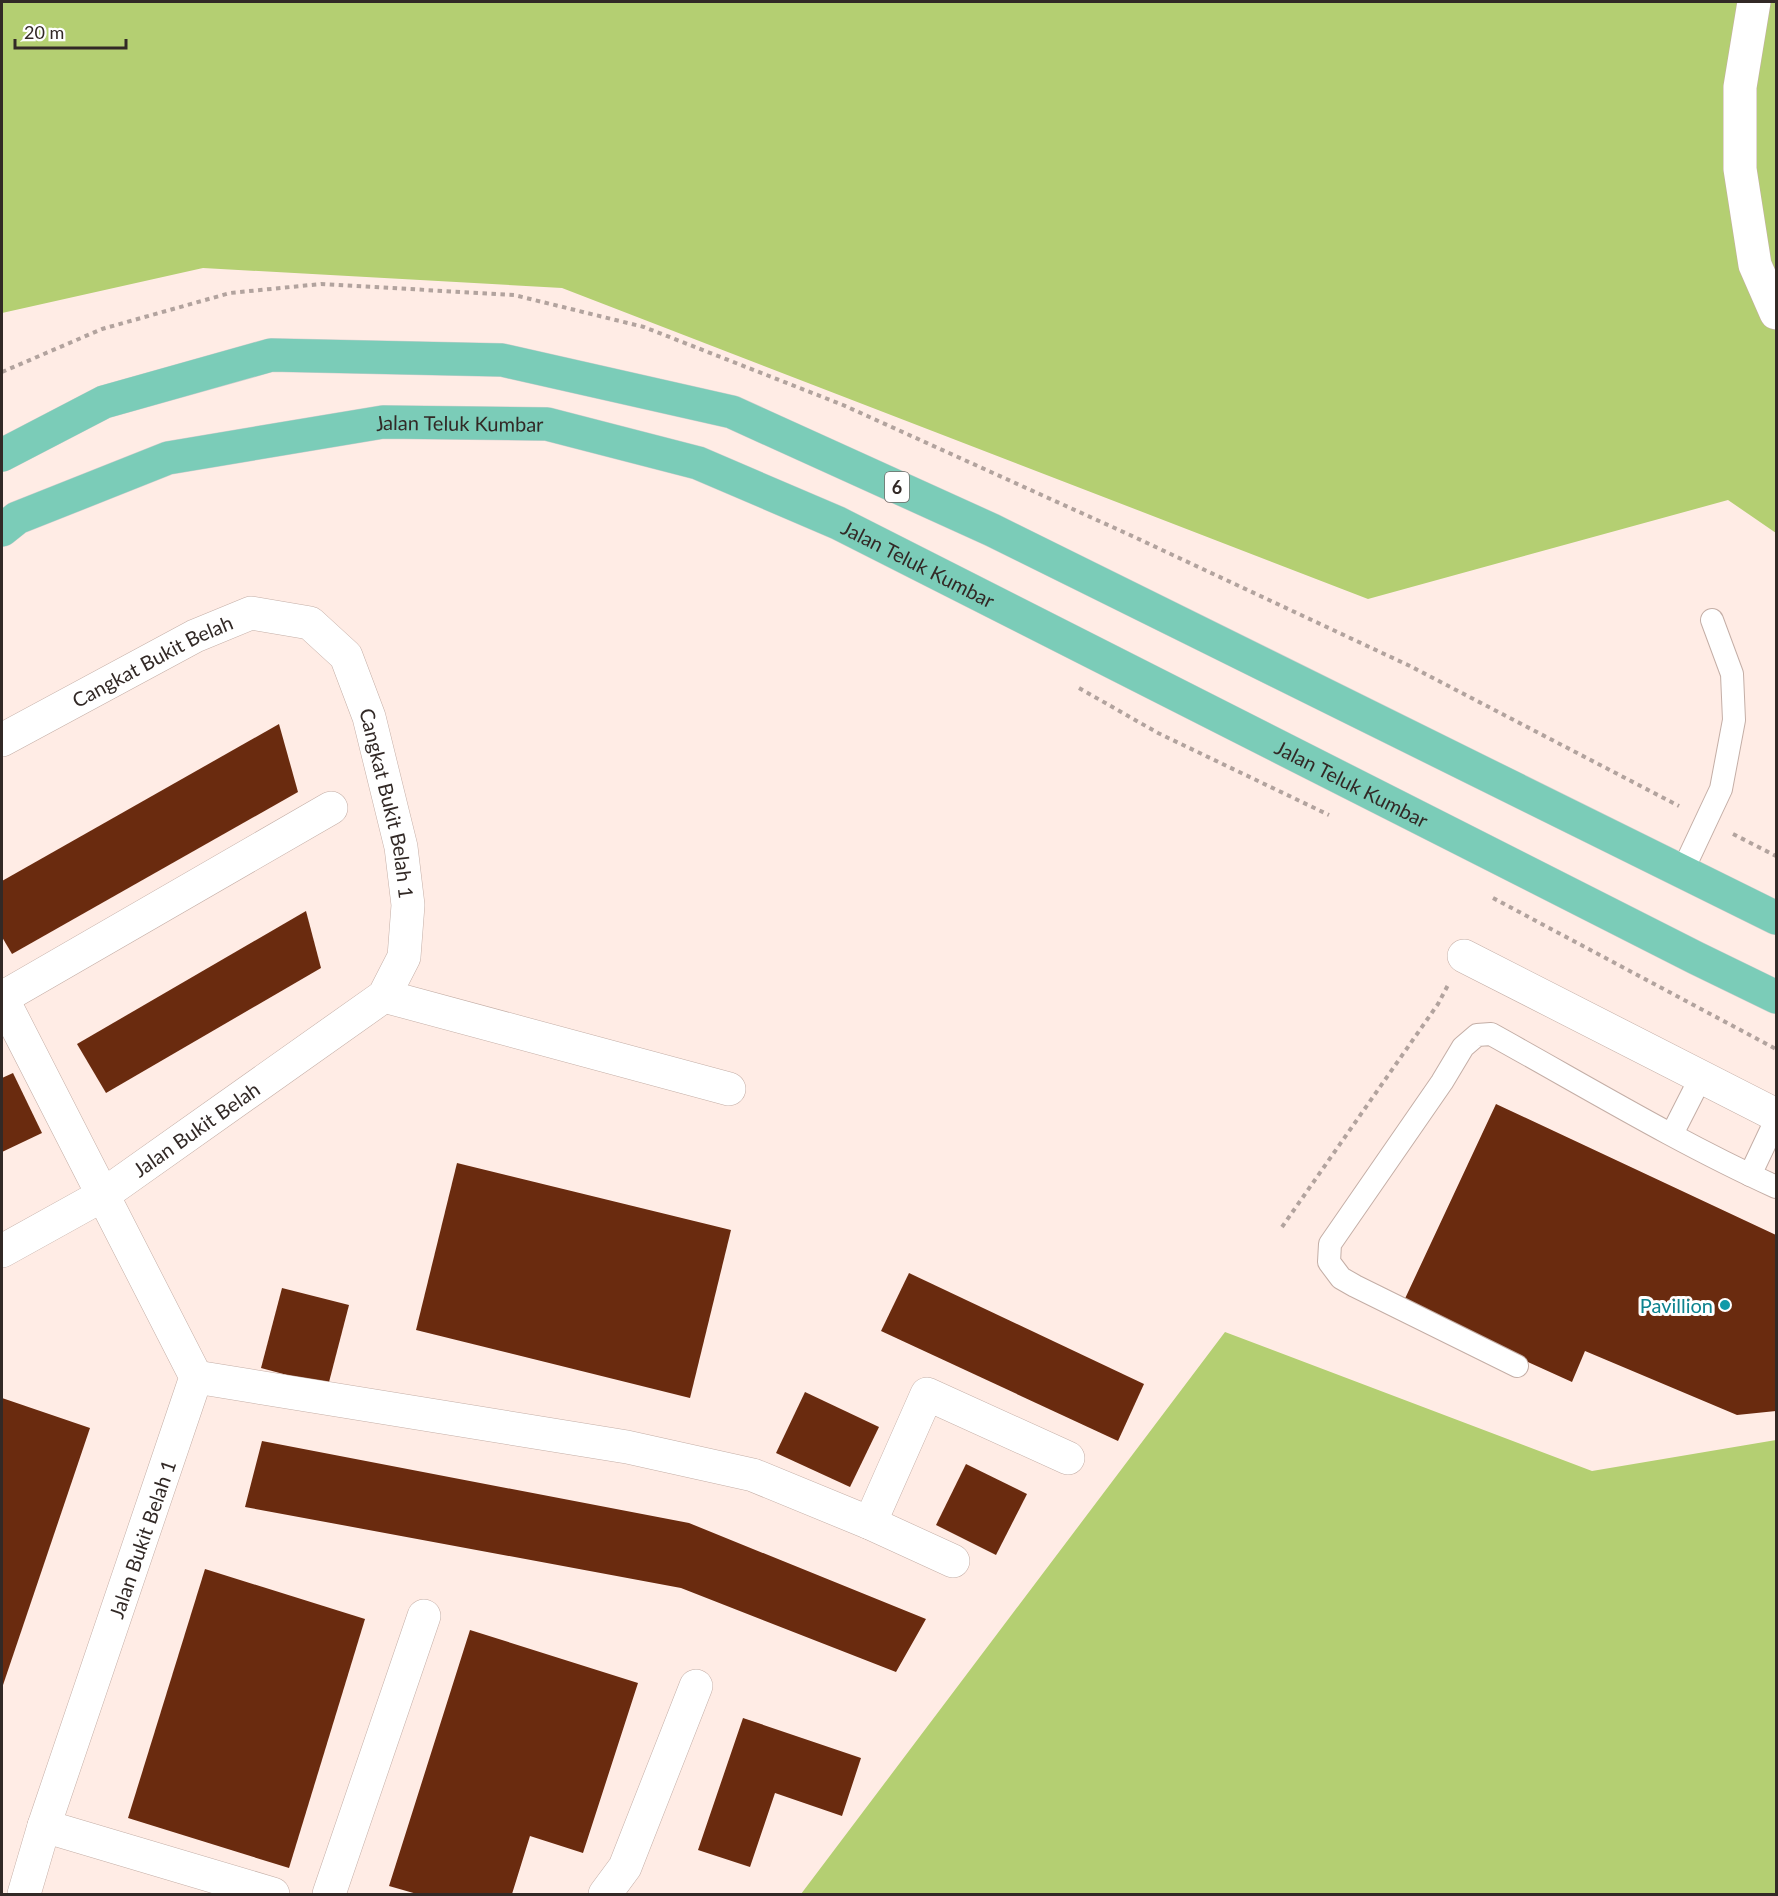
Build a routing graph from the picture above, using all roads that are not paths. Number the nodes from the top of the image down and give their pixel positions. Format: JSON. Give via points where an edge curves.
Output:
{"nodes":[{"id":1,"x":1754,"y":2,"type":"edge"},
{"id":2,"x":1776,"y":313,"type":"edge"},
{"id":3,"x":2,"y":455,"type":"edge"},
{"id":4,"x":2,"y":531,"type":"edge"},
{"id":5,"x":1712,"y":620,"type":"dead end"},
{"id":6,"x":310,"y":623,"type":"joint"},
{"id":7,"x":2,"y":740,"type":"edge"},
{"id":8,"x":331,"y":808,"type":"dead end"},
{"id":9,"x":1682,"y":872,"type":"junction"},
{"id":10,"x":1776,"y":918,"type":"edge"},
{"id":11,"x":1464,"y":956,"type":"road end"},
{"id":12,"x":384,"y":996,"type":"junction"},
{"id":13,"x":1776,"y":997,"type":"edge"},
{"id":14,"x":2,"y":998,"type":"edge"},
{"id":15,"x":1701,"y":1077,"type":"junction"},
{"id":16,"x":729,"y":1089,"type":"dead end"},
{"id":17,"x":1776,"y":1115,"type":"edge"},
{"id":18,"x":1776,"y":1120,"type":"edge"},
{"id":19,"x":1672,"y":1134,"type":"junction"},
{"id":20,"x":1750,"y":1175,"type":"junction"},
{"id":21,"x":1776,"y":1186,"type":"edge"},
{"id":22,"x":103,"y":1195,"type":"junction"},
{"id":23,"x":2,"y":1251,"type":"edge"},
{"id":24,"x":1517,"y":1366,"type":"dead end"},
{"id":25,"x":196,"y":1377,"type":"junction"},
{"id":26,"x":1068,"y":1458,"type":"dead end"},
{"id":27,"x":870,"y":1522,"type":"junction"},
{"id":28,"x":953,"y":1562,"type":"dead end"},
{"id":29,"x":424,"y":1616,"type":"dead end"},
{"id":30,"x":696,"y":1686,"type":"dead end"},
{"id":31,"x":44,"y":1826,"type":"junction"},
{"id":32,"x":24,"y":1894,"type":"edge"},
{"id":33,"x":273,"y":1894,"type":"edge"},
{"id":34,"x":329,"y":1894,"type":"edge"},
{"id":35,"x":605,"y":1894,"type":"edge"}],
"edges":[{"from":1,"to":2,"type":"street","via":[[1740,87],[1740,169],[1755,265]]},
{"from":3,"to":9,"type":"highway","number":"6","via":[[104,402],[271,355],[502,360],[732,412],[992,530]]},
{"from":4,"to":13,"type":"highway","name":"Jalan Teluk Kumbar","via":[[17,518],[168,458],[384,422],[548,424],[698,463],[838,523]]},
{"from":5,"to":9,"type":"lane","via":[[1732,674],[1734,720],[1721,789]]},
{"from":6,"to":7,"type":"street","name":"Cangkat Bukit Belah","via":[[251,613],[195,636]]},
{"from":6,"to":12,"type":"street","name":"Cangkat Bukit Belah 1","via":[[345,656],[369,717],[401,847],[408,905],[404,957]]},
{"from":8,"to":14,"type":"street"},
{"from":9,"to":10,"type":"highway","number":"6"},
{"from":11,"to":15,"type":"street"},
{"from":12,"to":16,"type":"street"},
{"from":12,"to":22,"type":"street","name":"Jalan Bukit Belah"},
{"from":14,"to":22,"type":"street"},
{"from":15,"to":17,"type":"street"},
{"from":15,"to":19,"type":"lane"},
{"from":18,"to":20,"type":"lane"},
{"from":19,"to":20,"type":"lane"},
{"from":19,"to":24,"type":"lane","via":[[1491,1034],[1477,1035],[1463,1047],[1330,1244],[1329,1262],[1341,1278]]},
{"from":20,"to":21,"type":"lane"},
{"from":22,"to":23,"type":"street","name":"Jalan Bukit Belah"},
{"from":22,"to":25,"type":"street"},
{"from":25,"to":27,"type":"street","via":[[627,1447],[753,1475]]},
{"from":25,"to":31,"type":"street","name":"Jalan Bukit Belah 1"},
{"from":26,"to":27,"type":"street","via":[[927,1394]]},
{"from":27,"to":28,"type":"street"},
{"from":29,"to":34,"type":"street"},
{"from":30,"to":35,"type":"street","via":[[625,1867]]},
{"from":31,"to":32,"type":"street","name":"Jalan Bukit Belah 1"},
{"from":31,"to":33,"type":"street"}]}
